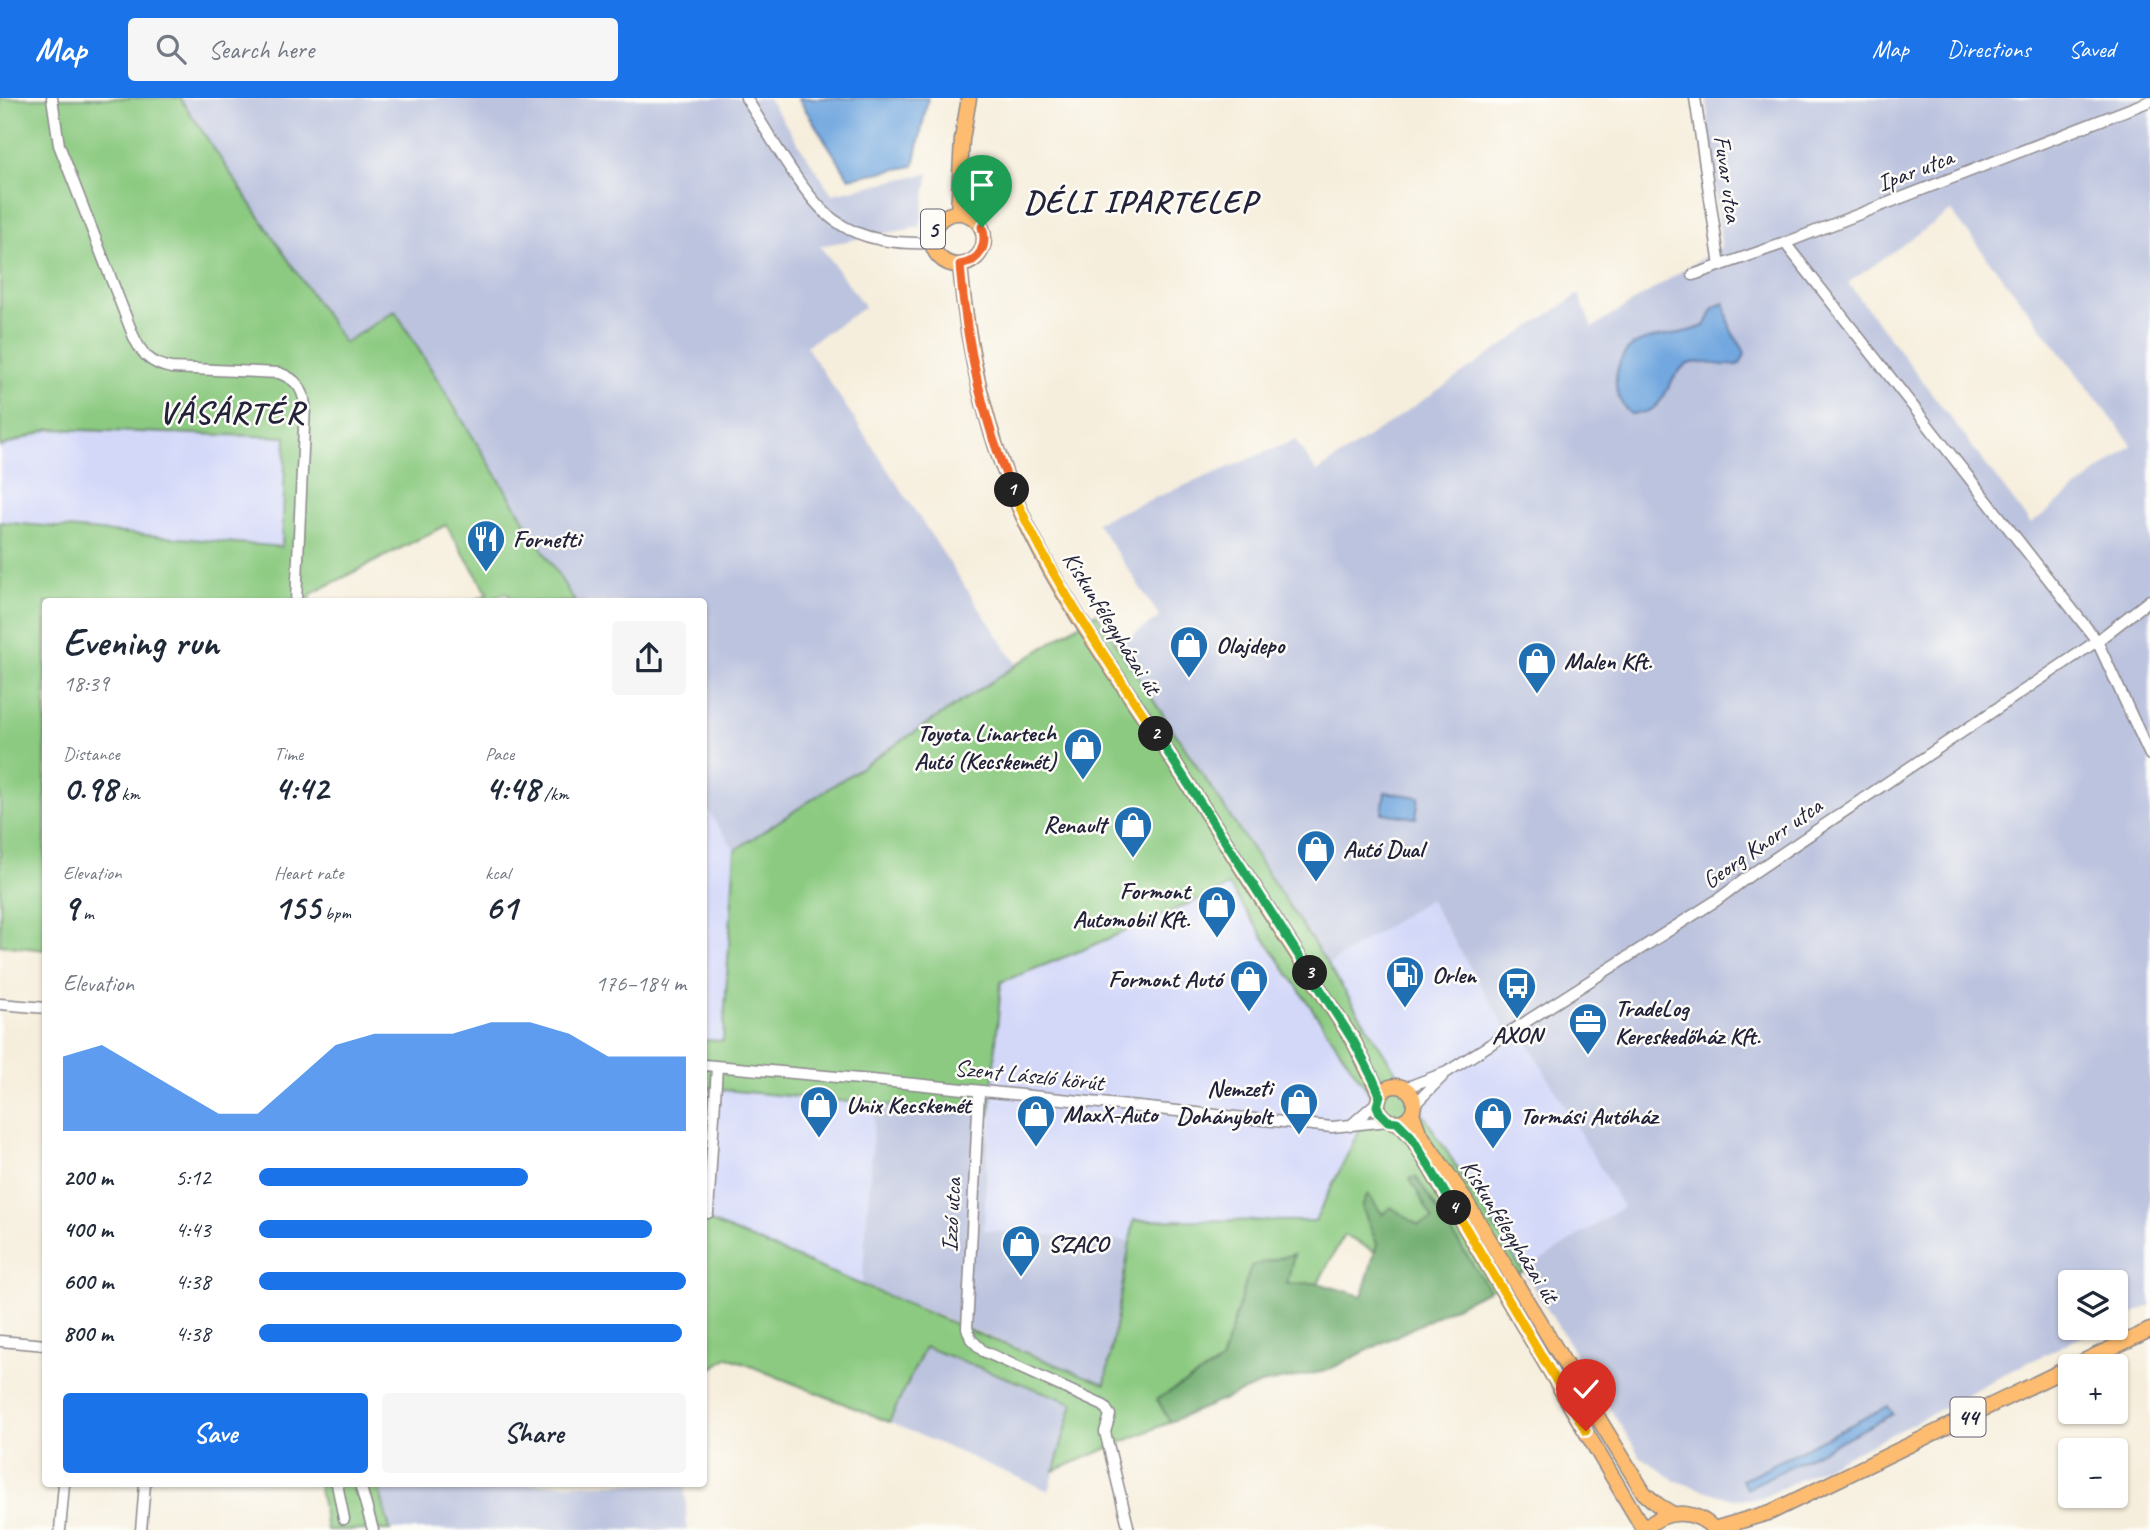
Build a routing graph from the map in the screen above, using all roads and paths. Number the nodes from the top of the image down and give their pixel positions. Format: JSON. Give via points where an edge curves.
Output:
{"nodes":[{"id":1,"x":52,"y":98,"type":"edge"},
{"id":2,"x":746,"y":98,"type":"edge"},
{"id":3,"x":969,"y":98,"type":"edge"},
{"id":4,"x":1695,"y":98,"type":"edge"},
{"id":5,"x":2150,"y":101,"type":"edge"},
{"id":6,"x":958,"y":212,"type":"junction"},
{"id":7,"x":932,"y":243,"type":"junction"},
{"id":8,"x":1785,"y":243,"type":"junction"},
{"id":9,"x":960,"y":265,"type":"junction"},
{"id":10,"x":1720,"y":266,"type":"junction"},
{"id":11,"x":1693,"y":275,"type":"dead end"},
{"id":12,"x":296,"y":598,"type":"edge"},
{"id":13,"x":2150,"y":600,"type":"edge"},
{"id":14,"x":2097,"y":641,"type":"junction"},
{"id":15,"x":2150,"y":755,"type":"edge"},
{"id":16,"x":0,"y":1004,"type":"edge"},
{"id":17,"x":42,"y":1008,"type":"edge"},
{"id":18,"x":1354,"y":1042,"type":"junction"},
{"id":19,"x":707,"y":1065,"type":"edge"},
{"id":20,"x":717,"y":1067,"type":"junction"},
{"id":21,"x":1447,"y":1072,"type":"junction"},
{"id":22,"x":1399,"y":1087,"type":"junction"},
{"id":23,"x":979,"y":1091,"type":"junction"},
{"id":24,"x":1378,"y":1099,"type":"junction"},
{"id":25,"x":1413,"y":1109,"type":"junction"},
{"id":26,"x":1392,"y":1122,"type":"junction"},
{"id":27,"x":1350,"y":1126,"type":"junction"},
{"id":28,"x":708,"y":1213,"type":"dead end"},
{"id":29,"x":2150,"y":1330,"type":"edge"},
{"id":30,"x":0,"y":1341,"type":"edge"},
{"id":31,"x":42,"y":1345,"type":"edge"},
{"id":32,"x":2099,"y":1354,"type":"edge"},
{"id":33,"x":2058,"y":1373,"type":"edge"},
{"id":34,"x":64,"y":1487,"type":"edge"},
{"id":35,"x":145,"y":1487,"type":"edge"},
{"id":36,"x":338,"y":1487,"type":"edge"},
{"id":37,"x":361,"y":1487,"type":"edge"},
{"id":38,"x":1771,"y":1512,"type":"junction"},
{"id":39,"x":1673,"y":1514,"type":"junction"},
{"id":40,"x":344,"y":1519,"type":"dead end"},
{"id":41,"x":60,"y":1530,"type":"edge"},
{"id":42,"x":141,"y":1530,"type":"edge"},
{"id":43,"x":373,"y":1530,"type":"edge"},
{"id":44,"x":1129,"y":1530,"type":"edge"},
{"id":45,"x":1644,"y":1530,"type":"edge"},
{"id":46,"x":1715,"y":1530,"type":"edge"},
{"id":47,"x":1751,"y":1530,"type":"edge"}],
"edges":[{"from":1,"to":12,"type":"street","via":[[59,145],[144,355],[171,368],[279,373],[301,389],[305,405]]},
{"from":2,"to":7,"type":"street","via":[[805,189],[834,220],[854,232],[894,243]]},
{"from":3,"to":6,"type":"main road","number":"5"},
{"from":4,"to":10,"type":"street","name":"Fuvar utca"},
{"from":5,"to":8,"type":"street","name":"Ipar utca"},
{"from":6,"to":7,"type":"main road","number":"5","via":[[943,216],[933,228]]},
{"from":6,"to":9,"type":"main road","number":"5","via":[[978,221],[985,241],[979,255]]},
{"from":7,"to":9,"type":"main road","number":"5","via":[[942,260]]},
{"from":8,"to":10,"type":"street","name":"Ipar utca"},
{"from":8,"to":14,"type":"street"},
{"from":9,"to":18,"type":"main road","name":"Kiskunfélegyházai út","number":"5","via":[[978,388],[999,457],[1030,530],[1057,580]]},
{"from":10,"to":11,"type":"street","name":"Ipar utca"},
{"from":13,"to":14,"type":"street","name":"Georg Knorr utca"},
{"from":14,"to":15,"type":"street"},
{"from":14,"to":21,"type":"street","name":"Georg Knorr utca","via":[[1717,900]]},
{"from":16,"to":17,"type":"street"},
{"from":18,"to":22,"type":"main road","name":"Kiskunfélegyházai út","number":"5"},
{"from":18,"to":24,"type":"main road","name":"Kiskunfélegyházai út","number":"5"},
{"from":19,"to":20,"type":"street","name":"Szent László körút"},
{"from":20,"to":23,"type":"street","name":"Szent László körút"},
{"from":20,"to":28,"type":"street"},
{"from":21,"to":22,"type":"street","name":"Georg Knorr utca"},
{"from":21,"to":25,"type":"street","name":"Georg Knorr utca"},
{"from":22,"to":24,"type":"main road","via":[[1386,1089]]},
{"from":22,"to":25,"type":"main road","number":"5","via":[[1412,1095]]},
{"from":23,"to":27,"type":"street","name":"Szent László körút"},
{"from":23,"to":44,"type":"street","name":"Izzó utca","via":[[967,1328],[983,1351],[1104,1405],[1110,1415],[1105,1432]]},
{"from":24,"to":26,"type":"main road","number":"5","via":[[1380,1113]]},
{"from":24,"to":27,"type":"street"},
{"from":25,"to":26,"type":"main road","via":[[1406,1120]]},
{"from":25,"to":39,"type":"main road","name":"Kiskunfélegyházai út","number":"5","via":[[1419,1132],[1644,1493]]},
{"from":26,"to":27,"type":"street","name":"Szent László körút"},
{"from":26,"to":45,"type":"main road","name":"Kiskunfélegyházai út","number":"5","via":[[1411,1136]]},
{"from":29,"to":32,"type":"main road","number":"44"},
{"from":30,"to":31,"type":"street"},
{"from":33,"to":38,"type":"main road","number":"44"},
{"from":34,"to":41,"type":"street"},
{"from":35,"to":42,"type":"street"},
{"from":36,"to":40,"type":"street"},
{"from":37,"to":43,"type":"street"},
{"from":38,"to":46,"type":"main road","number":"44"},
{"from":38,"to":47,"type":"main road","number":"44"},
{"from":39,"to":45,"type":"main road","number":"5","via":[[1660,1517]]},
{"from":39,"to":46,"type":"main road","number":"5","via":[[1693,1516]]}]}
